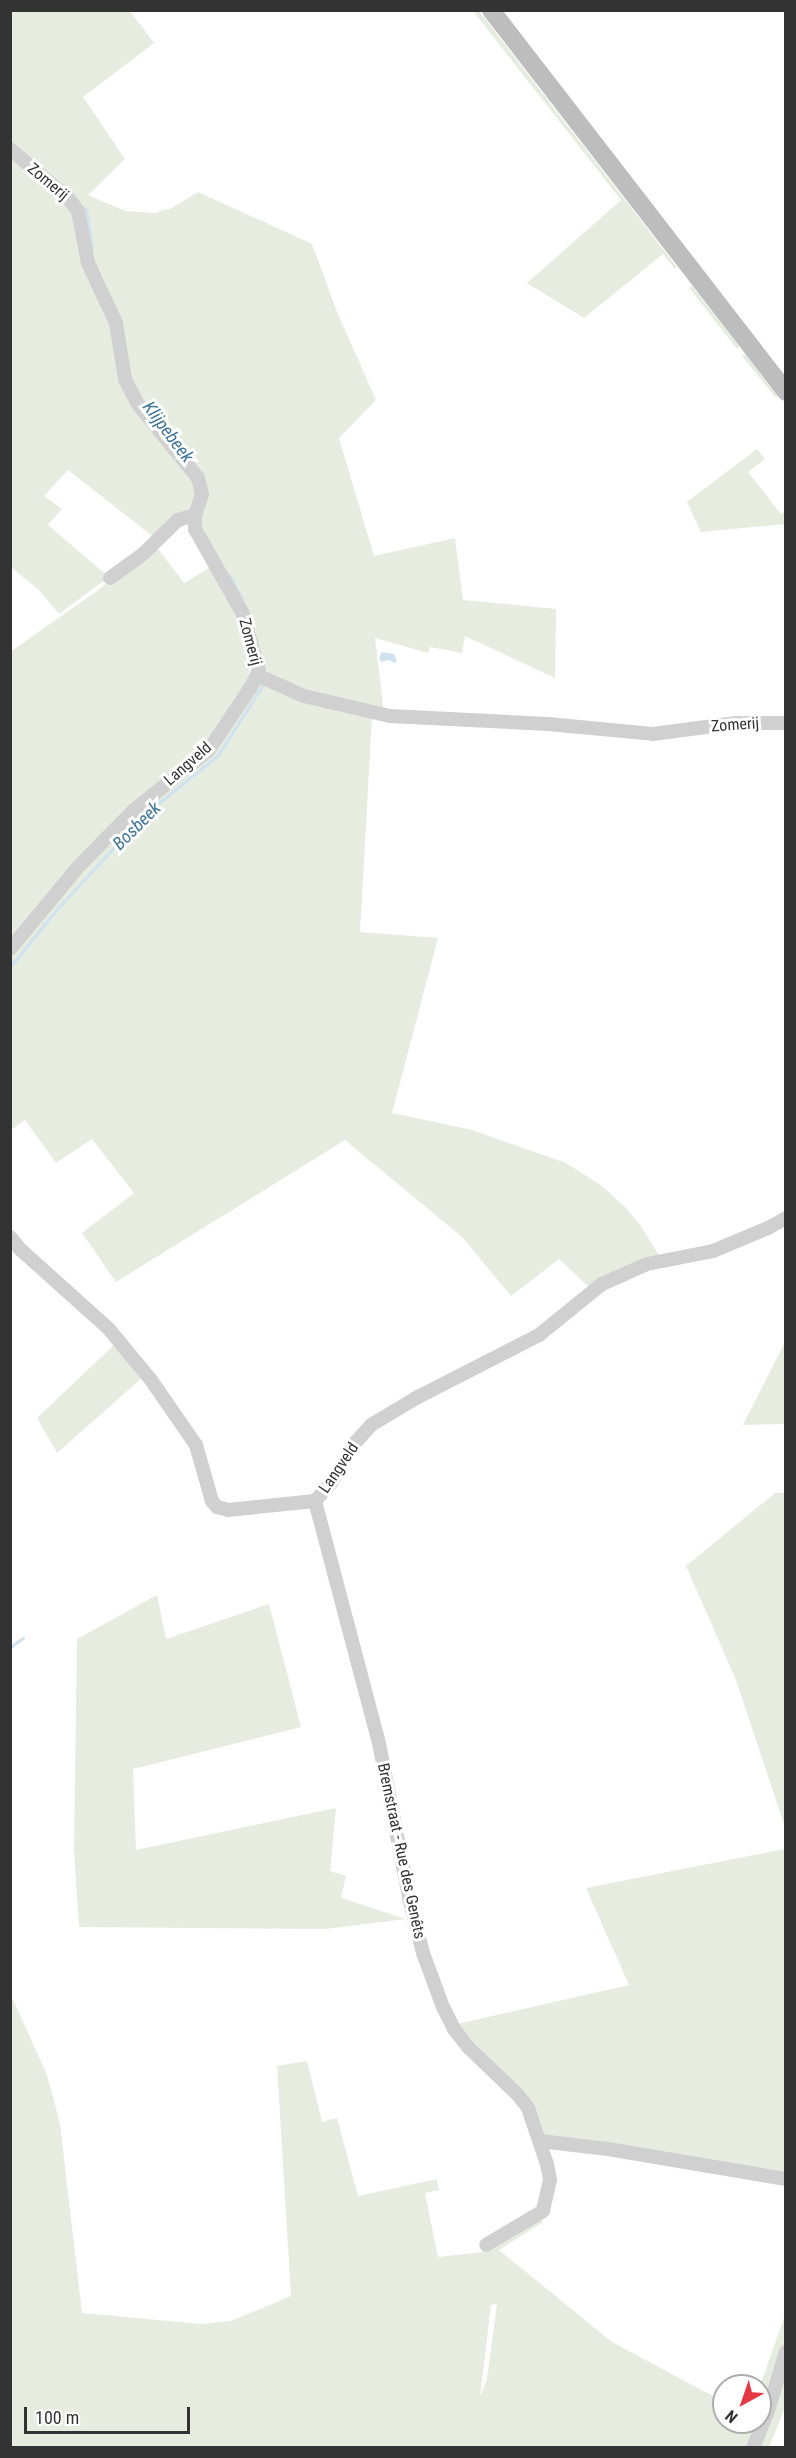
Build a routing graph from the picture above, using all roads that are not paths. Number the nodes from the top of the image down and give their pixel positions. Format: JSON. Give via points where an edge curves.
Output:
{"nodes":[{"id":1,"x":491,"y":10,"type":"edge"},
{"id":2,"x":10,"y":149,"type":"edge"},
{"id":3,"x":786,"y":392,"type":"edge"},
{"id":4,"x":195,"y":515,"type":"junction"},
{"id":5,"x":110,"y":578,"type":"dead end"},
{"id":6,"x":257,"y":675,"type":"junction"},
{"id":7,"x":786,"y":723,"type":"edge"},
{"id":8,"x":10,"y":949,"type":"edge"},
{"id":9,"x":786,"y":1218,"type":"edge"},
{"id":10,"x":10,"y":1237,"type":"edge"},
{"id":11,"x":315,"y":1501,"type":"junction"},
{"id":12,"x":540,"y":2141,"type":"junction"},
{"id":13,"x":786,"y":2179,"type":"edge"},
{"id":14,"x":486,"y":2245,"type":"dead end"},
{"id":15,"x":786,"y":2352,"type":"edge"},
{"id":16,"x":753,"y":2448,"type":"edge"}],
"edges":[{"from":1,"to":3,"type":"street"},
{"from":2,"to":4,"type":"street","name":"Zomerij","via":[[78,211],[91,272],[116,323],[125,379],[137,403],[198,478],[202,494]]},
{"from":4,"to":5,"type":"street","via":[[178,520],[143,554]]},
{"from":4,"to":6,"type":"street","name":"Zomerij","via":[[199,538],[242,612],[258,663]]},
{"from":6,"to":7,"type":"street","name":"Zomerij","via":[[304,696],[390,716],[653,734],[736,723]]},
{"from":6,"to":8,"type":"street","name":"Langveld","via":[[209,750],[134,810],[79,866]]},
{"from":9,"to":11,"type":"street","name":"Langveld","via":[[713,1251],[647,1264],[602,1284],[539,1335],[371,1425]]},
{"from":10,"to":11,"type":"street","name":"Langveld","via":[[108,1328],[151,1380],[196,1446],[217,1507],[228,1510]]},
{"from":11,"to":12,"type":"street","name":"Bremstraat - Rue des Genêts","via":[[379,1743],[413,1919],[426,1961],[454,2029],[468,2048],[525,2103]]},
{"from":12,"to":13,"type":"street"},
{"from":12,"to":14,"type":"street","name":"Bremstraat - Rue des Genêts","via":[[550,2180],[543,2211]]},
{"from":15,"to":16,"type":"street"}]}
